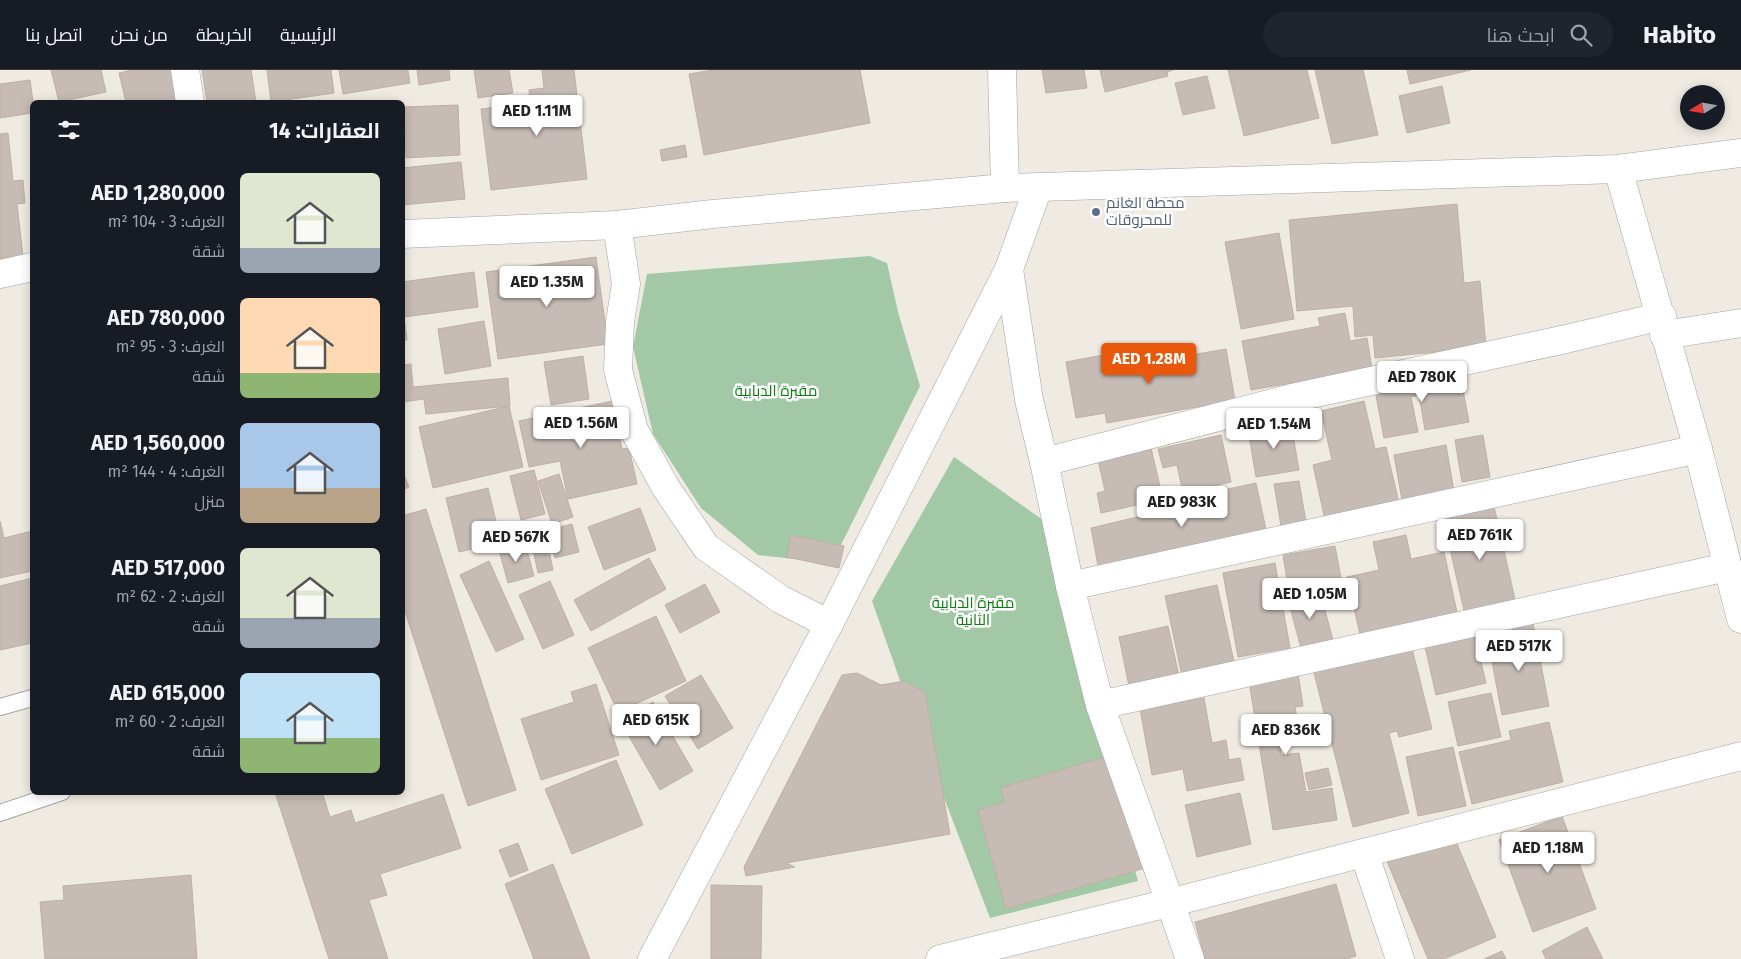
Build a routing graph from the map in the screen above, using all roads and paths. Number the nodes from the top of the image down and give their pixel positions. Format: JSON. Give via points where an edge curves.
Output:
{"nodes":[{"id":1,"x":185,"y":70,"type":"edge"},
{"id":2,"x":1002,"y":70,"type":"edge"},
{"id":3,"x":190,"y":100,"type":"edge"},
{"id":4,"x":1741,"y":153,"type":"edge"},
{"id":5,"x":1618,"y":169,"type":"junction"},
{"id":6,"x":1006,"y":188,"type":"junction"},
{"id":7,"x":1038,"y":188,"type":"junction"},
{"id":8,"x":617,"y":225,"type":"junction"},
{"id":9,"x":405,"y":234,"type":"edge"},
{"id":10,"x":30,"y":267,"type":"edge"},
{"id":11,"x":1009,"y":269,"type":"junction"},
{"id":12,"x":0,"y":274,"type":"edge"},
{"id":13,"x":1741,"y":323,"type":"edge"},
{"id":14,"x":1663,"y":326,"type":"junction"},
{"id":15,"x":1698,"y":449,"type":"junction"},
{"id":16,"x":1044,"y":462,"type":"junction"},
{"id":17,"x":1727,"y":567,"type":"junction"},
{"id":18,"x":1070,"y":586,"type":"junction"},
{"id":19,"x":1741,"y":619,"type":"edge"},
{"id":20,"x":829,"y":624,"type":"junction"},
{"id":21,"x":30,"y":699,"type":"edge"},
{"id":22,"x":1100,"y":705,"type":"junction"},
{"id":23,"x":0,"y":707,"type":"edge"},
{"id":24,"x":1741,"y":756,"type":"edge"},
{"id":25,"x":53,"y":795,"type":"edge"},
{"id":26,"x":0,"y":813,"type":"edge"},
{"id":27,"x":1364,"y":853,"type":"junction"},
{"id":28,"x":1169,"y":903,"type":"junction"},
{"id":29,"x":946,"y":958,"type":"edge"},
{"id":30,"x":652,"y":959,"type":"edge"},
{"id":31,"x":1190,"y":959,"type":"edge"},
{"id":32,"x":1400,"y":959,"type":"edge"}],
"edges":[{"from":1,"to":3,"type":"street"},
{"from":2,"to":6,"type":"street"},
{"from":4,"to":5,"type":"street"},
{"from":5,"to":7,"type":"street"},
{"from":5,"to":14,"type":"street"},
{"from":6,"to":7,"type":"street"},
{"from":6,"to":8,"type":"street"},
{"from":7,"to":11,"type":"street"},
{"from":8,"to":9,"type":"street"},
{"from":8,"to":20,"type":"street","via":[[626,284],[618,370],[634,430],[666,488],[706,547],[780,599]]},
{"from":10,"to":12,"type":"street"},
{"from":11,"to":16,"type":"street","via":[[1029,400]]},
{"from":11,"to":20,"type":"street"},
{"from":13,"to":14,"type":"street"},
{"from":14,"to":15,"type":"street"},
{"from":14,"to":16,"type":"street","via":[[1566,339],[1292,398]]},
{"from":15,"to":17,"type":"street"},
{"from":15,"to":18,"type":"street"},
{"from":16,"to":18,"type":"street"},
{"from":17,"to":19,"type":"street"},
{"from":17,"to":22,"type":"street"},
{"from":18,"to":22,"type":"street"},
{"from":20,"to":30,"type":"street"},
{"from":21,"to":23,"type":"lane"},
{"from":22,"to":28,"type":"street"},
{"from":24,"to":27,"type":"street"},
{"from":25,"to":26,"type":"lane"},
{"from":27,"to":28,"type":"street"},
{"from":27,"to":32,"type":"street"},
{"from":28,"to":29,"type":"street"},
{"from":28,"to":31,"type":"street"}]}
